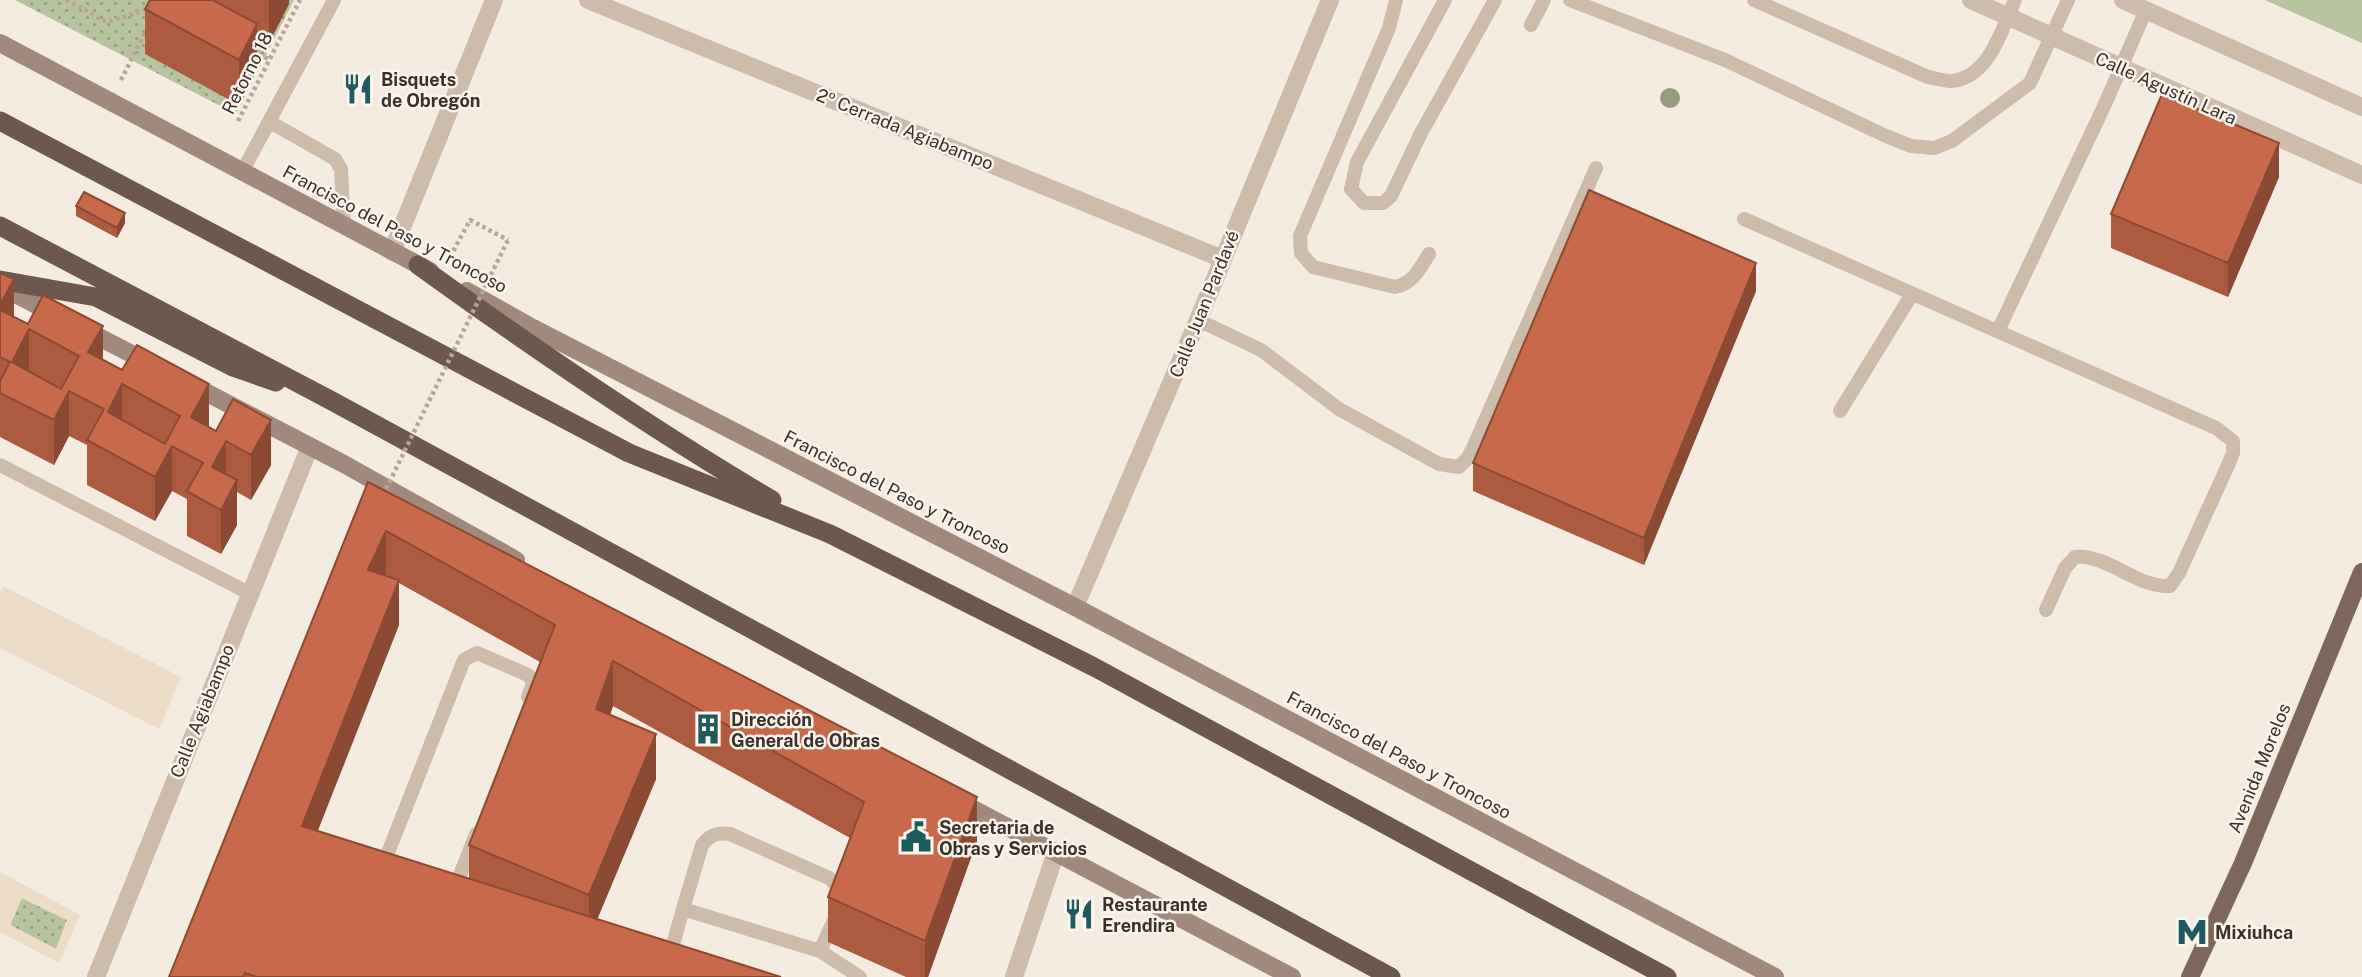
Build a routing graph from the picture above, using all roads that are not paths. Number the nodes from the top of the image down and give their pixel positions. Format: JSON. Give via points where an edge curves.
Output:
{"nodes":[{"id":1,"x":334,"y":0,"type":"edge"},
{"id":2,"x":494,"y":0,"type":"edge"},
{"id":3,"x":588,"y":0,"type":"edge"},
{"id":4,"x":1330,"y":0,"type":"edge"},
{"id":5,"x":1396,"y":0,"type":"edge"},
{"id":6,"x":1445,"y":0,"type":"edge"},
{"id":7,"x":1494,"y":0,"type":"edge"},
{"id":8,"x":1544,"y":0,"type":"edge"},
{"id":9,"x":1570,"y":0,"type":"edge"},
{"id":10,"x":1754,"y":0,"type":"edge"},
{"id":11,"x":1971,"y":0,"type":"edge"},
{"id":12,"x":2068,"y":0,"type":"edge"},
{"id":13,"x":2123,"y":0,"type":"edge"},
{"id":14,"x":2011,"y":8,"type":"edge"},
{"id":15,"x":2146,"y":10,"type":"junction"},
{"id":16,"x":1531,"y":25,"type":"dead end"},
{"id":17,"x":2052,"y":37,"type":"junction"},
{"id":18,"x":0,"y":43,"type":"edge"},
{"id":19,"x":2121,"y":68,"type":"junction"},
{"id":20,"x":2362,"y":107,"type":"edge"},
{"id":21,"x":0,"y":121,"type":"edge"},
{"id":22,"x":270,"y":122,"type":"junction"},
{"id":23,"x":1596,"y":168,"type":"dead end"},
{"id":24,"x":242,"y":172,"type":"junction"},
{"id":25,"x":2362,"y":176,"type":"edge"},
{"id":26,"x":1744,"y":219,"type":"dead end"},
{"id":27,"x":344,"y":225,"type":"junction"},
{"id":28,"x":0,"y":226,"type":"edge"},
{"id":29,"x":391,"y":252,"type":"junction"},
{"id":30,"x":1429,"y":254,"type":"dead end"},
{"id":31,"x":1223,"y":259,"type":"junction"},
{"id":32,"x":418,"y":265,"type":"junction"},
{"id":33,"x":0,"y":281,"type":"edge"},
{"id":34,"x":0,"y":286,"type":"edge"},
{"id":35,"x":1912,"y":294,"type":"junction"},
{"id":36,"x":1198,"y":320,"type":"junction"},
{"id":37,"x":1997,"y":331,"type":"junction"},
{"id":38,"x":332,"y":401,"type":"junction"},
{"id":39,"x":1840,"y":411,"type":"dead end"},
{"id":40,"x":310,"y":446,"type":"junction"},
{"id":41,"x":0,"y":465,"type":"edge"},
{"id":42,"x":830,"y":534,"type":"junction"},
{"id":43,"x":537,"y":571,"type":"edge"},
{"id":44,"x":2362,"y":572,"type":"edge"},
{"id":45,"x":249,"y":593,"type":"junction"},
{"id":46,"x":1075,"y":607,"type":"junction"},
{"id":47,"x":2046,"y":610,"type":"dead end"},
{"id":48,"x":524,"y":709,"type":"edge"},
{"id":49,"x":936,"y":790,"type":"edge"},
{"id":50,"x":479,"y":824,"type":"edge"},
{"id":51,"x":1056,"y":852,"type":"junction"},
{"id":52,"x":374,"y":888,"type":"edge"},
{"id":53,"x":450,"y":901,"type":"edge"},
{"id":54,"x":683,"y":909,"type":"junction"},
{"id":55,"x":820,"y":951,"type":"junction"},
{"id":56,"x":96,"y":977,"type":"edge"},
{"id":57,"x":664,"y":977,"type":"edge"},
{"id":58,"x":860,"y":977,"type":"edge"},
{"id":59,"x":1014,"y":977,"type":"edge"},
{"id":60,"x":1292,"y":977,"type":"edge"},
{"id":61,"x":1391,"y":977,"type":"edge"},
{"id":62,"x":1667,"y":977,"type":"edge"},
{"id":63,"x":1775,"y":977,"type":"edge"},
{"id":64,"x":2190,"y":977,"type":"edge"}],
"edges":[{"from":1,"to":22,"type":"lane"},
{"from":2,"to":29,"type":"street"},
{"from":3,"to":31,"type":"street","name":"2º Cerrada Agiabampo"},
{"from":4,"to":31,"type":"street","name":"Calle Juan Pardavé"},
{"from":5,"to":30,"type":"lane","via":[[1389,28],[1300,236],[1301,253],[1313,267],[1395,286],[1413,278]]},
{"from":6,"to":7,"type":"lane","via":[[1357,162],[1351,189],[1364,203],[1383,203],[1391,196]]},
{"from":8,"to":16,"type":"lane"},
{"from":9,"to":17,"type":"lane","via":[[1725,60],[1886,136],[1934,148],[1952,141],[2030,83]]},
{"from":10,"to":14,"type":"lane","via":[[1928,76],[1950,81],[1987,62]]},
{"from":11,"to":14,"type":"street","name":"Calle Agustín Lara"},
{"from":12,"to":17,"type":"lane"},
{"from":13,"to":15,"type":"street"},
{"from":14,"to":17,"type":"street","name":"Calle Agustín Lara"},
{"from":15,"to":19,"type":"lane"},
{"from":15,"to":20,"type":"street"},
{"from":17,"to":19,"type":"street","name":"Calle Agustín Lara"},
{"from":18,"to":24,"type":"main road","name":"Francisco del Paso y Troncoso"},
{"from":19,"to":25,"type":"street","name":"Calle Agustín Lara"},
{"from":19,"to":37,"type":"lane"},
{"from":21,"to":42,"type":"highway","via":[[629,453]]},
{"from":22,"to":24,"type":"lane"},
{"from":22,"to":27,"type":"lane","via":[[335,159],[341,169]]},
{"from":23,"to":36,"type":"lane","via":[[1468,459],[1459,467],[1439,464],[1339,409],[1261,350]]},
{"from":24,"to":27,"type":"main road","name":"Francisco del Paso y Troncoso"},
{"from":26,"to":35,"type":"lane"},
{"from":27,"to":29,"type":"main road","name":"Francisco del Paso y Troncoso"},
{"from":28,"to":38,"type":"highway"},
{"from":29,"to":32,"type":"main road","name":"Francisco del Paso y Troncoso"},
{"from":31,"to":36,"type":"street","name":"Calle Juan Pardavé"},
{"from":32,"to":42,"type":"highway","via":[[705,460]]},
{"from":32,"to":46,"type":"main road","name":"Francisco del Paso y Troncoso"},
{"from":33,"to":38,"type":"highway","via":[[96,297],[233,367]]},
{"from":34,"to":40,"type":"main road"},
{"from":35,"to":37,"type":"lane"},
{"from":35,"to":39,"type":"lane"},
{"from":36,"to":46,"type":"street","name":"Calle Juan Pardavé"},
{"from":37,"to":47,"type":"lane","via":[[2216,428],[2233,441],[2229,463],[2170,586],[2075,557]]},
{"from":38,"to":61,"type":"highway"},
{"from":40,"to":43,"type":"main road"},
{"from":40,"to":45,"type":"street","name":"Calle Agiabampo"},
{"from":41,"to":45,"type":"lane"},
{"from":42,"to":62,"type":"highway","via":[[1094,667]]},
{"from":44,"to":64,"type":"main road","name":"Avenida Morelos","via":[[2243,863]]},
{"from":45,"to":56,"type":"street","name":"Calle Agiabampo"},
{"from":46,"to":63,"type":"main road","name":"Francisco del Paso y Troncoso"},
{"from":48,"to":52,"type":"lane","via":[[531,678],[477,653],[464,660]]},
{"from":49,"to":51,"type":"main road"},
{"from":50,"to":53,"type":"lane"},
{"from":51,"to":59,"type":"street"},
{"from":51,"to":60,"type":"main road"},
{"from":54,"to":55,"type":"lane"},
{"from":54,"to":55,"type":"lane","via":[[702,845],[719,832],[730,834],[837,885],[840,905]]},
{"from":54,"to":57,"type":"lane"},
{"from":55,"to":58,"type":"lane"}]}
